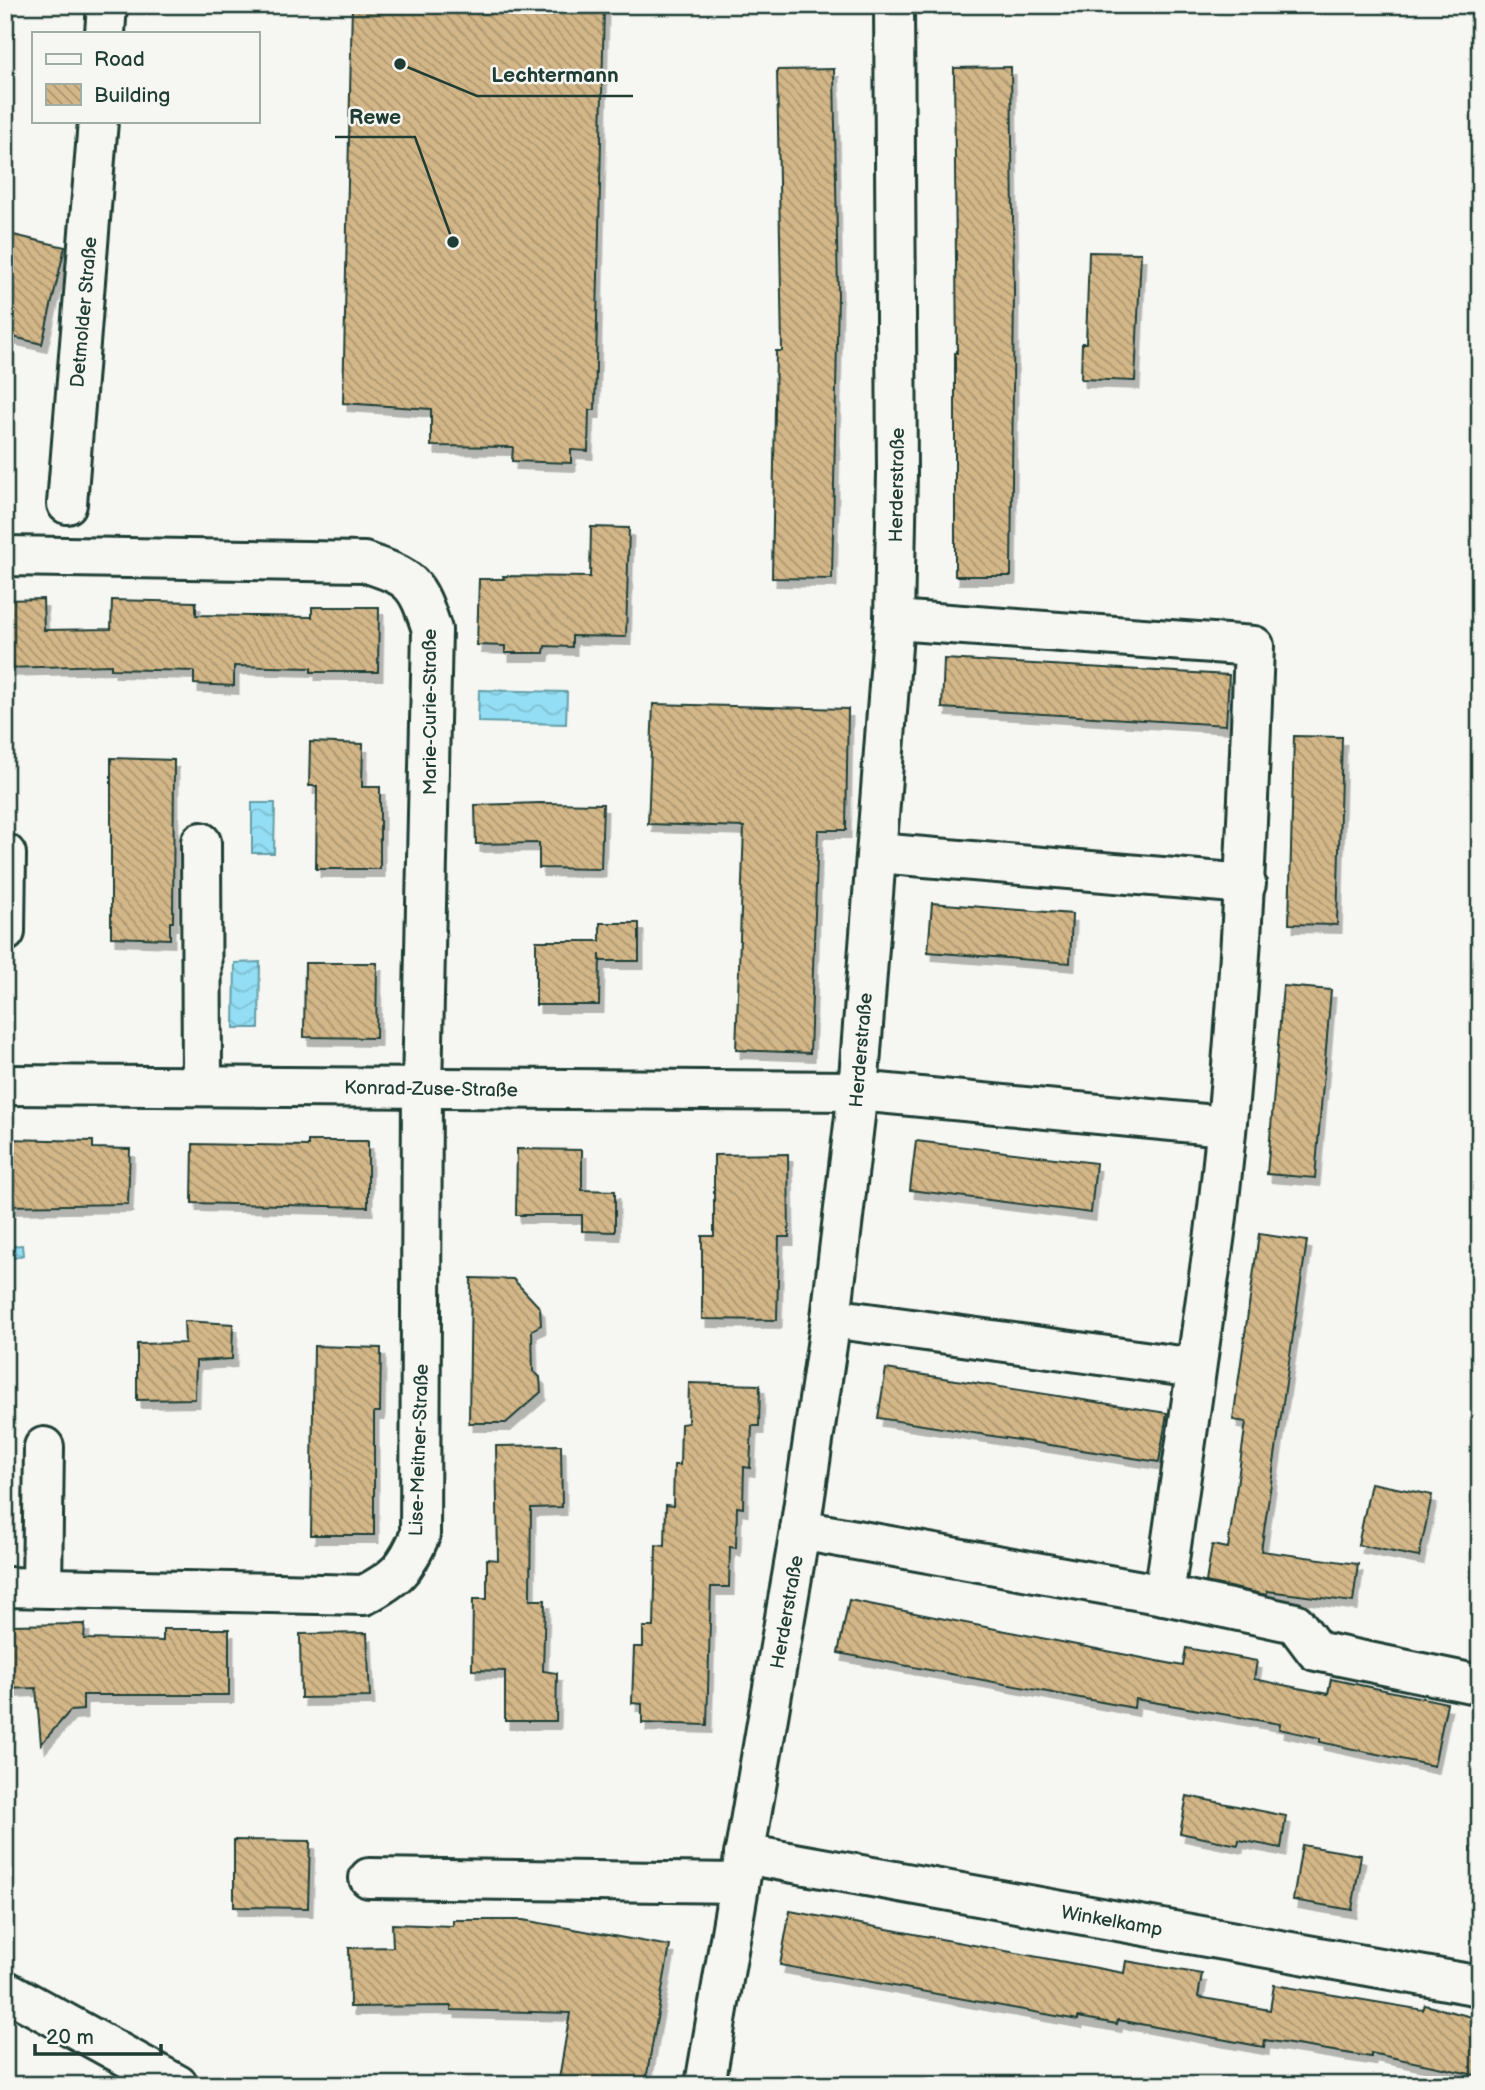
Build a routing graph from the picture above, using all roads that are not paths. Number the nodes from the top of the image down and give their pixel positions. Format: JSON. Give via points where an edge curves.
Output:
{"nodes":[{"id":1,"x":107,"y":5,"type":"edge"},
{"id":2,"x":894,"y":5,"type":"edge"},
{"id":3,"x":105,"y":32,"type":"edge"},
{"id":4,"x":98,"y":122,"type":"edge"},
{"id":5,"x":67,"y":504,"type":"dead end"},
{"id":6,"x":5,"y":556,"type":"edge"},
{"id":7,"x":894,"y":620,"type":"junction"},
{"id":8,"x":201,"y":842,"type":"dead end"},
{"id":9,"x":877,"y":853,"type":"junction"},
{"id":10,"x":6,"y":854,"type":"edge"},
{"id":11,"x":1246,"y":884,"type":"junction"},
{"id":12,"x":5,"y":932,"type":"edge"},
{"id":13,"x":5,"y":1085,"type":"edge"},
{"id":14,"x":202,"y":1085,"type":"junction"},
{"id":15,"x":422,"y":1089,"type":"junction"},
{"id":16,"x":858,"y":1091,"type":"junction"},
{"id":17,"x":1225,"y":1126,"type":"junction"},
{"id":18,"x":831,"y":1318,"type":"junction"},
{"id":19,"x":1195,"y":1368,"type":"junction"},
{"id":20,"x":44,"y":1447,"type":"dead end"},
{"id":21,"x":800,"y":1530,"type":"junction"},
{"id":22,"x":24,"y":1587,"type":"edge"},
{"id":23,"x":1164,"y":1595,"type":"junction"},
{"id":24,"x":1480,"y":1685,"type":"edge"},
{"id":25,"x":741,"y":1869,"type":"junction"},
{"id":26,"x":369,"y":1878,"type":"dead end"},
{"id":27,"x":1480,"y":1986,"type":"edge"},
{"id":28,"x":5,"y":1990,"type":"edge"},
{"id":29,"x":178,"y":2085,"type":"edge"},
{"id":30,"x":705,"y":2085,"type":"edge"}],
"edges":[{"from":1,"to":3,"type":"street"},
{"from":2,"to":7,"type":"street","name":"Herderstraße"},
{"from":4,"to":5,"type":"street","name":"Detmolder Straße"},
{"from":6,"to":15,"type":"street","name":"Marie-Curie-Straße","via":[[364,562],[404,575],[421,596],[432,630]]},
{"from":7,"to":9,"type":"street","name":"Herderstraße"},
{"from":7,"to":11,"type":"street","via":[[1254,646]]},
{"from":8,"to":14,"type":"street"},
{"from":9,"to":11,"type":"street"},
{"from":9,"to":16,"type":"street","name":"Herderstraße"},
{"from":10,"to":12,"type":"street"},
{"from":11,"to":17,"type":"street"},
{"from":13,"to":14,"type":"street","name":"Konrad-Zuse-Straße"},
{"from":14,"to":15,"type":"street","name":"Konrad-Zuse-Straße"},
{"from":15,"to":16,"type":"street","name":"Konrad-Zuse-Straße"},
{"from":15,"to":22,"type":"street","name":"Lise-Meitner-Straße","via":[[420,1535],[410,1559],[394,1579],[364,1595]]},
{"from":16,"to":17,"type":"street","name":"Konrad-Zuse-Straße"},
{"from":16,"to":18,"type":"street","name":"Herderstraße"},
{"from":17,"to":19,"type":"street"},
{"from":18,"to":19,"type":"street"},
{"from":18,"to":21,"type":"street","name":"Herderstraße"},
{"from":19,"to":23,"type":"street"},
{"from":20,"to":22,"type":"street"},
{"from":21,"to":23,"type":"street"},
{"from":21,"to":25,"type":"street","name":"Herderstraße"},
{"from":23,"to":24,"type":"street","via":[[1295,1623],[1316,1651]]},
{"from":25,"to":26,"type":"street","name":"Winkelkamp"},
{"from":25,"to":27,"type":"street","name":"Winkelkamp"},
{"from":25,"to":30,"type":"street","name":"Herderstraße"},
{"from":28,"to":29,"type":"street"}]}
